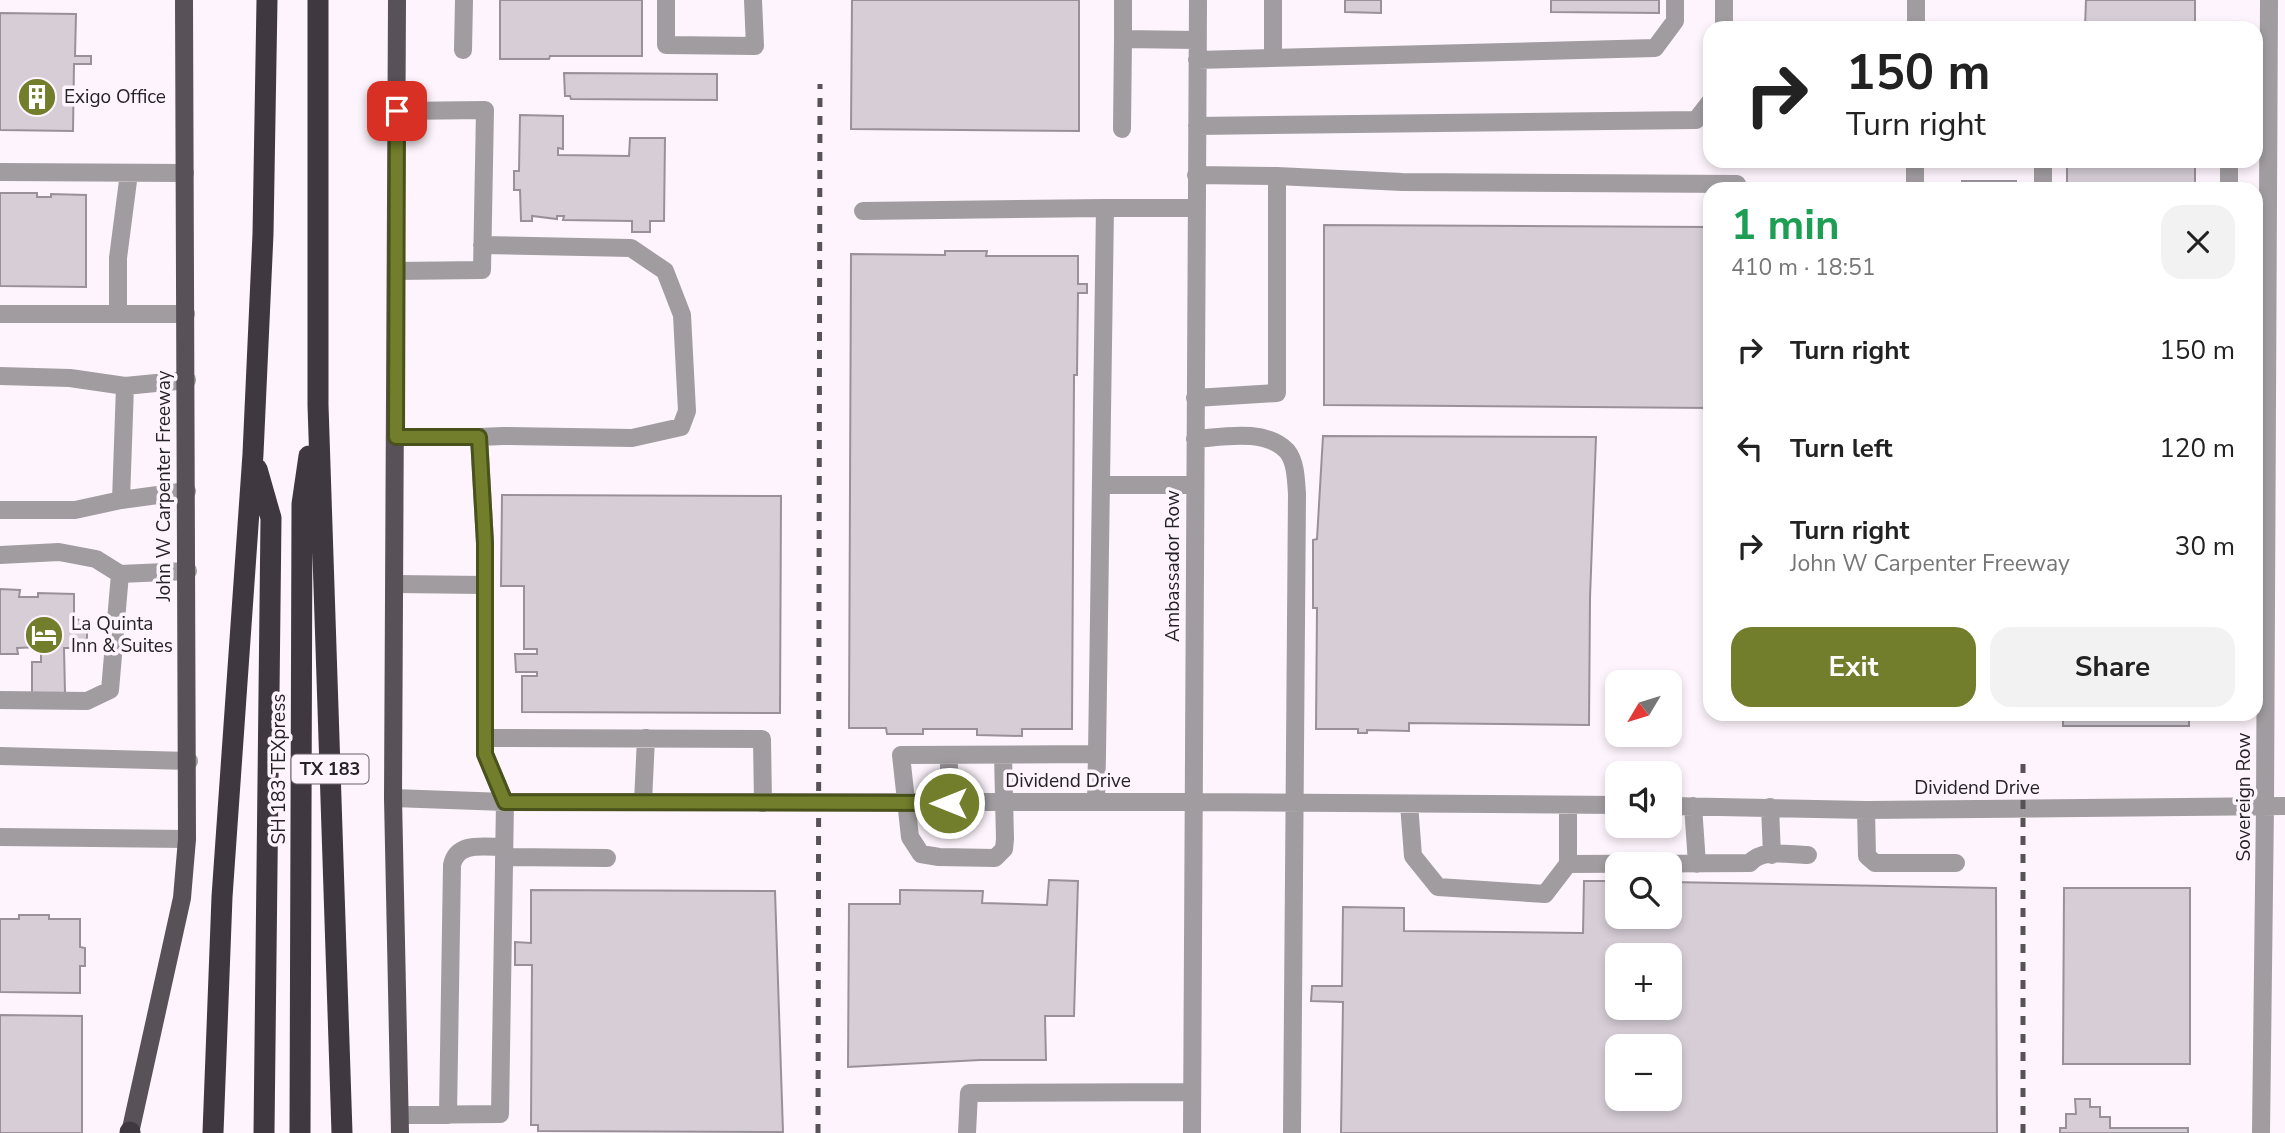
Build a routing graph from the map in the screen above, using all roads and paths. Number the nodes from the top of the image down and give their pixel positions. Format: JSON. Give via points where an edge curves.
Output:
{"nodes":[{"id":1,"x":184,"y":0,"type":"edge"},
{"id":2,"x":267,"y":0,"type":"edge"},
{"id":3,"x":318,"y":0,"type":"edge"},
{"id":4,"x":397,"y":0,"type":"edge"},
{"id":5,"x":464,"y":0,"type":"edge"},
{"id":6,"x":666,"y":0,"type":"edge"},
{"id":7,"x":753,"y":0,"type":"edge"},
{"id":8,"x":1123,"y":0,"type":"edge"},
{"id":9,"x":1198,"y":0,"type":"edge"},
{"id":10,"x":1273,"y":0,"type":"edge"},
{"id":11,"x":1675,"y":0,"type":"edge"},
{"id":12,"x":1724,"y":0,"type":"edge"},
{"id":13,"x":1916,"y":0,"type":"edge"},
{"id":14,"x":2269,"y":0,"type":"edge"},
{"id":15,"x":1724,"y":21,"type":"edge"},
{"id":16,"x":1916,"y":21,"type":"edge"},
{"id":17,"x":1123,"y":39,"type":"junction"},
{"id":18,"x":1197,"y":40,"type":"junction"},
{"id":19,"x":463,"y":50,"type":"dead end"},
{"id":20,"x":1273,"y":58,"type":"junction"},
{"id":21,"x":1197,"y":60,"type":"junction"},
{"id":22,"x":397,"y":111,"type":"junction"},
{"id":23,"x":1703,"y":111,"type":"edge"},
{"id":24,"x":1197,"y":126,"type":"junction"},
{"id":25,"x":1122,"y":129,"type":"dead end"},
{"id":26,"x":2263,"y":133,"type":"edge"},
{"id":27,"x":2263,"y":159,"type":"edge"},
{"id":28,"x":0,"y":172,"type":"edge"},
{"id":29,"x":130,"y":173,"type":"junction"},
{"id":30,"x":185,"y":173,"type":"junction"},
{"id":31,"x":1196,"y":175,"type":"junction"},
{"id":32,"x":1277,"y":176,"type":"junction"},
{"id":33,"x":1703,"y":184,"type":"edge"},
{"id":34,"x":2276,"y":206,"type":"edge"},
{"id":35,"x":1104,"y":208,"type":"junction"},
{"id":36,"x":1196,"y":208,"type":"junction"},
{"id":37,"x":863,"y":211,"type":"dead end"},
{"id":38,"x":482,"y":245,"type":"junction"},
{"id":39,"x":396,"y":271,"type":"junction"},
{"id":40,"x":0,"y":314,"type":"edge"},
{"id":41,"x":118,"y":314,"type":"junction"},
{"id":42,"x":186,"y":314,"type":"junction"},
{"id":43,"x":2263,"y":321,"type":"edge"},
{"id":44,"x":2263,"y":338,"type":"edge"},
{"id":45,"x":0,"y":376,"type":"edge"},
{"id":46,"x":187,"y":380,"type":"junction"},
{"id":47,"x":125,"y":387,"type":"junction"},
{"id":48,"x":1195,"y":398,"type":"junction"},
{"id":49,"x":317,"y":405,"type":"junction"},
{"id":50,"x":396,"y":437,"type":"junction"},
{"id":51,"x":479,"y":437,"type":"junction"},
{"id":52,"x":2276,"y":437,"type":"edge"},
{"id":53,"x":1195,"y":439,"type":"junction"},
{"id":54,"x":253,"y":454,"type":"junction"},
{"id":55,"x":1101,"y":485,"type":"junction"},
{"id":56,"x":1195,"y":485,"type":"junction"},
{"id":57,"x":187,"y":491,"type":"junction"},
{"id":58,"x":121,"y":500,"type":"junction"},
{"id":59,"x":0,"y":510,"type":"edge"},
{"id":60,"x":0,"y":555,"type":"edge"},
{"id":61,"x":188,"y":571,"type":"junction"},
{"id":62,"x":120,"y":574,"type":"junction"},
{"id":63,"x":395,"y":584,"type":"junction"},
{"id":64,"x":485,"y":585,"type":"junction"},
{"id":65,"x":0,"y":700,"type":"edge"},
{"id":66,"x":485,"y":738,"type":"junction"},
{"id":67,"x":646,"y":738,"type":"junction"},
{"id":68,"x":1097,"y":754,"type":"junction"},
{"id":69,"x":949,"y":755,"type":"junction"},
{"id":70,"x":1003,"y":755,"type":"junction"},
{"id":71,"x":0,"y":756,"type":"edge"},
{"id":72,"x":189,"y":761,"type":"junction"},
{"id":73,"x":394,"y":798,"type":"junction"},
{"id":74,"x":505,"y":802,"type":"junction"},
{"id":75,"x":643,"y":802,"type":"junction"},
{"id":76,"x":1096,"y":802,"type":"junction"},
{"id":77,"x":1193,"y":802,"type":"junction"},
{"id":78,"x":763,"y":803,"type":"junction"},
{"id":79,"x":907,"y":803,"type":"junction"},
{"id":80,"x":949,"y":803,"type":"junction"},
{"id":81,"x":1004,"y":803,"type":"junction"},
{"id":82,"x":1294,"y":803,"type":"junction"},
{"id":83,"x":1409,"y":804,"type":"junction"},
{"id":84,"x":1567,"y":805,"type":"junction"},
{"id":85,"x":1605,"y":806,"type":"edge"},
{"id":86,"x":1682,"y":806,"type":"edge"},
{"id":87,"x":1693,"y":806,"type":"junction"},
{"id":88,"x":2265,"y":806,"type":"junction"},
{"id":89,"x":2285,"y":806,"type":"edge"},
{"id":90,"x":1770,"y":807,"type":"junction"},
{"id":91,"x":1866,"y":810,"type":"junction"},
{"id":92,"x":0,"y":837,"type":"edge"},
{"id":93,"x":187,"y":839,"type":"junction"},
{"id":94,"x":504,"y":852,"type":"junction"},
{"id":95,"x":1772,"y":855,"type":"junction"},
{"id":96,"x":1808,"y":855,"type":"dead end"},
{"id":97,"x":607,"y":858,"type":"dead end"},
{"id":98,"x":1956,"y":863,"type":"dead end"},
{"id":99,"x":1568,"y":864,"type":"junction"},
{"id":100,"x":1697,"y":864,"type":"junction"},
{"id":101,"x":1192,"y":1092,"type":"junction"},
{"id":102,"x":448,"y":1115,"type":"junction"},
{"id":103,"x":400,"y":1124,"type":"edge"},
{"id":104,"x":130,"y":1133,"type":"edge"},
{"id":105,"x":213,"y":1133,"type":"edge"},
{"id":106,"x":264,"y":1133,"type":"edge"},
{"id":107,"x":300,"y":1133,"type":"edge"},
{"id":108,"x":342,"y":1133,"type":"edge"},
{"id":109,"x":967,"y":1133,"type":"edge"},
{"id":110,"x":1192,"y":1133,"type":"edge"},
{"id":111,"x":1292,"y":1133,"type":"edge"},
{"id":112,"x":2261,"y":1133,"type":"edge"}],
"edges":[{"from":1,"to":30,"type":"main road","name":"John W Carpenter Freeway"},
{"from":2,"to":54,"type":"highway"},
{"from":3,"to":49,"type":"highway","number":"TX 183"},
{"from":4,"to":22,"type":"main road"},
{"from":5,"to":19,"type":"street"},
{"from":6,"to":7,"type":"street","via":[[666,45],[755,46]]},
{"from":8,"to":17,"type":"street"},
{"from":9,"to":18,"type":"street","name":"Ambassador Row"},
{"from":10,"to":20,"type":"street"},
{"from":11,"to":20,"type":"street","via":[[1675,21],[1655,48]]},
{"from":12,"to":15,"type":"street"},
{"from":13,"to":16,"type":"street"},
{"from":14,"to":26,"type":"street","name":"Sovereign Row"},
{"from":17,"to":18,"type":"street"},
{"from":17,"to":25,"type":"street"},
{"from":18,"to":21,"type":"street","name":"Ambassador Row"},
{"from":20,"to":21,"type":"street"},
{"from":21,"to":24,"type":"street","name":"Ambassador Row"},
{"from":22,"to":38,"type":"street","via":[[485,110]]},
{"from":22,"to":39,"type":"main road"},
{"from":23,"to":24,"type":"street","via":[[1696,120]]},
{"from":24,"to":31,"type":"street","name":"Ambassador Row"},
{"from":27,"to":34,"type":"street","name":"Sovereign Row"},
{"from":28,"to":29,"type":"street"},
{"from":29,"to":30,"type":"street"},
{"from":29,"to":41,"type":"street","via":[[118,258]]},
{"from":30,"to":42,"type":"main road","name":"John W Carpenter Freeway"},
{"from":31,"to":32,"type":"street"},
{"from":31,"to":36,"type":"street","name":"Ambassador Row"},
{"from":32,"to":33,"type":"street","via":[[1402,182]]},
{"from":32,"to":48,"type":"street","via":[[1277,393]]},
{"from":34,"to":43,"type":"street","name":"Sovereign Row"},
{"from":35,"to":36,"type":"street"},
{"from":35,"to":37,"type":"street"},
{"from":35,"to":55,"type":"street"},
{"from":36,"to":48,"type":"street","name":"Ambassador Row"},
{"from":38,"to":39,"type":"street","via":[[482,270]]},
{"from":38,"to":51,"type":"street","via":[[631,248],[665,271],[682,315],[687,411],[681,427],[632,438]]},
{"from":39,"to":50,"type":"main road"},
{"from":40,"to":41,"type":"street"},
{"from":41,"to":42,"type":"street"},
{"from":42,"to":46,"type":"main road","name":"John W Carpenter Freeway"},
{"from":44,"to":52,"type":"street","name":"Sovereign Row"},
{"from":45,"to":47,"type":"street"},
{"from":46,"to":47,"type":"street"},
{"from":46,"to":57,"type":"main road","name":"John W Carpenter Freeway"},
{"from":47,"to":58,"type":"street"},
{"from":48,"to":53,"type":"street","name":"Ambassador Row"},
{"from":49,"to":107,"type":"highway","name":"SH 183 TEXpress","via":[[302,504]]},
{"from":49,"to":108,"type":"highway","number":"TX 183"},
{"from":50,"to":51,"type":"street"},
{"from":50,"to":63,"type":"main road"},
{"from":51,"to":64,"type":"street"},
{"from":52,"to":88,"type":"street","name":"Sovereign Row"},
{"from":53,"to":56,"type":"street","name":"Ambassador Row"},
{"from":53,"to":82,"type":"street","via":[[1269,439],[1287,452],[1295,470]]},
{"from":54,"to":105,"type":"highway","via":[[222,897]]},
{"from":54,"to":106,"type":"highway","name":"SH 183 TEXpress","via":[[271,518]]},
{"from":55,"to":56,"type":"street"},
{"from":55,"to":68,"type":"street"},
{"from":56,"to":77,"type":"street","name":"Ambassador Row"},
{"from":57,"to":58,"type":"street"},
{"from":57,"to":61,"type":"main road","name":"John W Carpenter Freeway"},
{"from":58,"to":59,"type":"street","via":[[75,510]]},
{"from":60,"to":62,"type":"street","via":[[59,552],[96,559]]},
{"from":61,"to":62,"type":"street"},
{"from":61,"to":72,"type":"main road","name":"John W Carpenter Freeway"},
{"from":62,"to":65,"type":"street","via":[[110,690],[87,702]]},
{"from":63,"to":64,"type":"street"},
{"from":63,"to":73,"type":"main road"},
{"from":64,"to":66,"type":"street"},
{"from":66,"to":67,"type":"street"},
{"from":66,"to":74,"type":"street","via":[[485,754]]},
{"from":67,"to":75,"type":"street"},
{"from":67,"to":78,"type":"street","via":[[762,739]]},
{"from":68,"to":70,"type":"street"},
{"from":68,"to":76,"type":"street"},
{"from":69,"to":70,"type":"street"},
{"from":69,"to":79,"type":"street","via":[[901,755]]},
{"from":69,"to":80,"type":"street"},
{"from":70,"to":81,"type":"street"},
{"from":71,"to":72,"type":"street"},
{"from":72,"to":93,"type":"main road","name":"John W Carpenter Freeway"},
{"from":73,"to":74,"type":"street","name":"Dividend Drive"},
{"from":73,"to":103,"type":"main road"},
{"from":74,"to":75,"type":"street","name":"Dividend Drive"},
{"from":74,"to":94,"type":"street"},
{"from":75,"to":78,"type":"street","name":"Dividend Drive"},
{"from":76,"to":77,"type":"street","name":"Dividend Drive"},
{"from":76,"to":81,"type":"street","name":"Dividend Drive"},
{"from":77,"to":82,"type":"street","name":"Dividend Drive"},
{"from":77,"to":101,"type":"street","name":"Ambassador Row"},
{"from":78,"to":79,"type":"street","name":"Dividend Drive"},
{"from":79,"to":80,"type":"street","name":"Dividend Drive"},
{"from":79,"to":81,"type":"street","via":[[910,837],[921,854],[995,858],[1004,849]]},
{"from":80,"to":81,"type":"street","name":"Dividend Drive"},
{"from":82,"to":83,"type":"street","name":"Dividend Drive"},
{"from":82,"to":111,"type":"street"},
{"from":83,"to":84,"type":"street","name":"Dividend Drive"},
{"from":83,"to":99,"type":"street","via":[[1413,856],[1438,887],[1545,894]]},
{"from":84,"to":85,"type":"street","name":"Dividend Drive"},
{"from":84,"to":99,"type":"street"},
{"from":86,"to":87,"type":"street","name":"Dividend Drive"},
{"from":87,"to":90,"type":"street","name":"Dividend Drive"},
{"from":87,"to":100,"type":"street"},
{"from":88,"to":89,"type":"street","name":"Dividend Drive"},
{"from":88,"to":91,"type":"street","name":"Dividend Drive"},
{"from":88,"to":112,"type":"street","name":"Sovereign Row"},
{"from":90,"to":91,"type":"street","name":"Dividend Drive"},
{"from":90,"to":95,"type":"street"},
{"from":91,"to":98,"type":"street","via":[[1871,861]]},
{"from":92,"to":93,"type":"street"},
{"from":93,"to":104,"type":"main road","name":"John W Carpenter Freeway","via":[[183,898]]},
{"from":94,"to":97,"type":"street"},
{"from":94,"to":102,"type":"street","via":[[473,847],[454,855]]},
{"from":94,"to":102,"type":"street","via":[[500,1114]]},
{"from":95,"to":96,"type":"street"},
{"from":95,"to":100,"type":"street","via":[[1756,856],[1750,863]]},
{"from":99,"to":100,"type":"street"},
{"from":101,"to":109,"type":"street","via":[[969,1093]]},
{"from":101,"to":110,"type":"street","name":"Ambassador Row"},
{"from":102,"to":103,"type":"street"}]}
